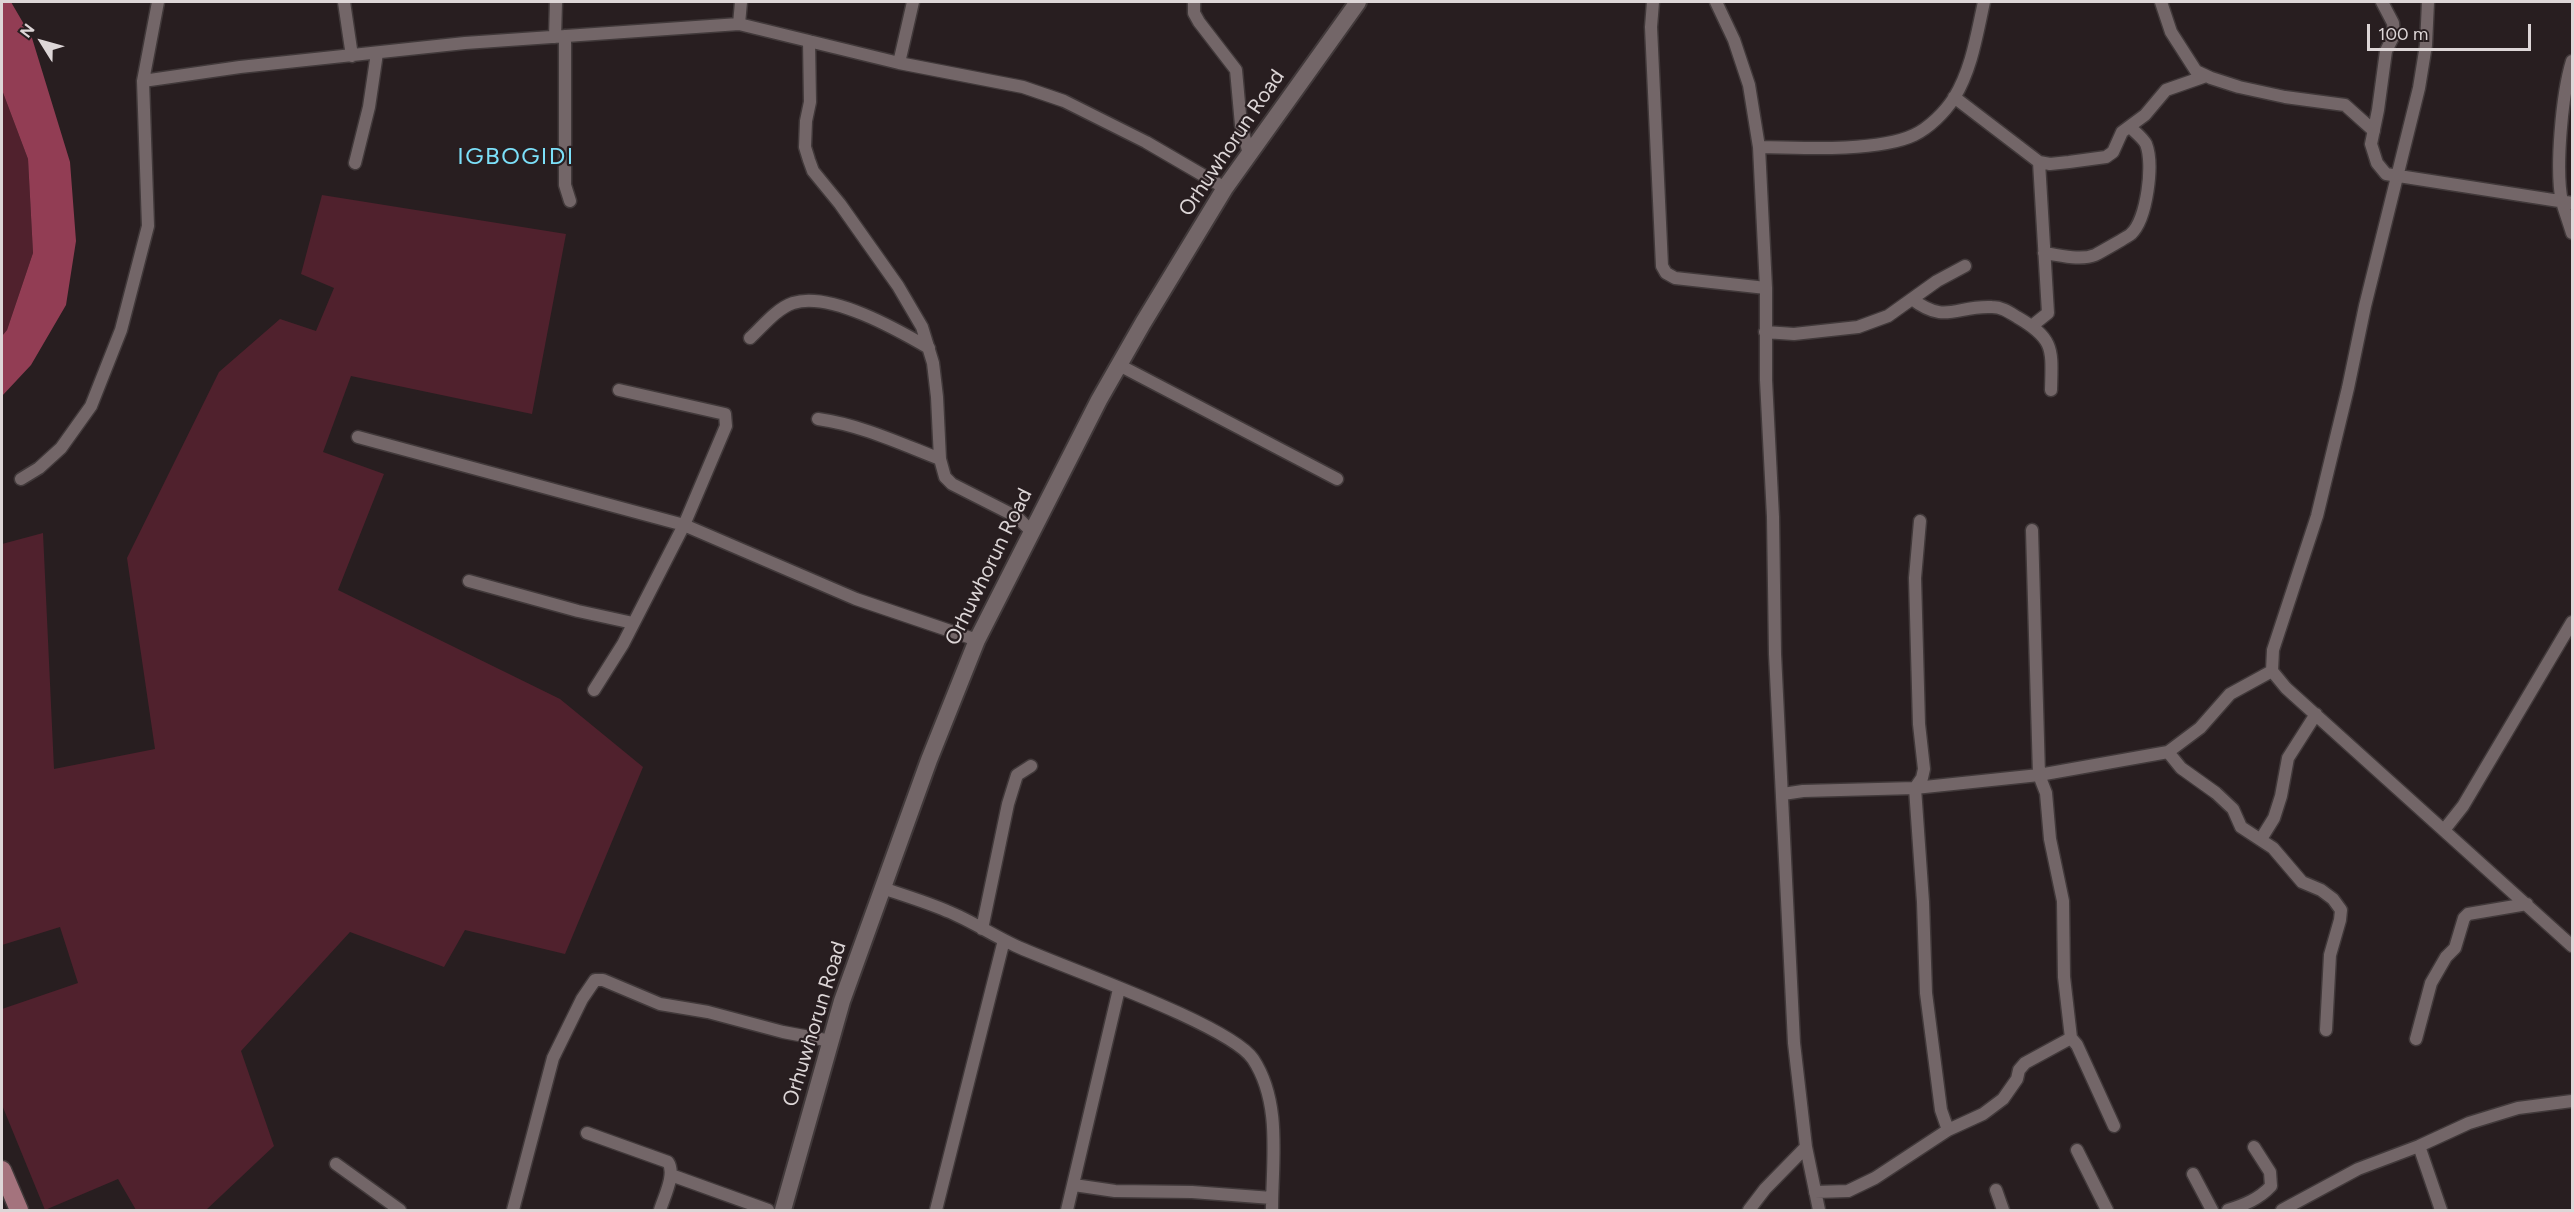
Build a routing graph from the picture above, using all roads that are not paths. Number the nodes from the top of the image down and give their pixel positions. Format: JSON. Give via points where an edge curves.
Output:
{"nodes":[{"id":1,"x":158,"y":2,"type":"edge"},
{"id":2,"x":344,"y":2,"type":"edge"},
{"id":3,"x":556,"y":2,"type":"edge"},
{"id":4,"x":741,"y":2,"type":"edge"},
{"id":5,"x":913,"y":2,"type":"edge"},
{"id":6,"x":1194,"y":2,"type":"edge"},
{"id":7,"x":1358,"y":2,"type":"edge"},
{"id":8,"x":1653,"y":2,"type":"edge"},
{"id":9,"x":1716,"y":2,"type":"edge"},
{"id":10,"x":1984,"y":2,"type":"edge"},
{"id":11,"x":2162,"y":2,"type":"edge"},
{"id":12,"x":2382,"y":2,"type":"edge"},
{"id":13,"x":2428,"y":2,"type":"edge"},
{"id":14,"x":739,"y":24,"type":"junction"},
{"id":15,"x":560,"y":36,"type":"junction"},
{"id":16,"x":809,"y":41,"type":"junction"},
{"id":17,"x":377,"y":53,"type":"junction"},
{"id":18,"x":352,"y":56,"type":"junction"},
{"id":19,"x":2572,"y":61,"type":"edge"},
{"id":20,"x":899,"y":63,"type":"junction"},
{"id":21,"x":2206,"y":75,"type":"junction"},
{"id":22,"x":143,"y":81,"type":"junction"},
{"id":23,"x":2569,"y":86,"type":"edge"},
{"id":24,"x":1954,"y":97,"type":"junction"},
{"id":25,"x":2130,"y":127,"type":"junction"},
{"id":26,"x":2374,"y":131,"type":"junction"},
{"id":27,"x":1759,"y":147,"type":"junction"},
{"id":28,"x":1249,"y":154,"type":"junction"},
{"id":29,"x":2039,"y":162,"type":"junction"},
{"id":30,"x":355,"y":163,"type":"dead end"},
{"id":31,"x":2397,"y":177,"type":"junction"},
{"id":32,"x":1225,"y":188,"type":"junction"},
{"id":33,"x":570,"y":201,"type":"dead end"},
{"id":34,"x":2567,"y":202,"type":"edge"},
{"id":35,"x":2572,"y":233,"type":"edge"},
{"id":36,"x":2044,"y":253,"type":"junction"},
{"id":37,"x":1965,"y":266,"type":"dead end"},
{"id":38,"x":1766,"y":288,"type":"junction"},
{"id":39,"x":1912,"y":299,"type":"junction"},
{"id":40,"x":2033,"y":325,"type":"junction"},
{"id":41,"x":1765,"y":332,"type":"junction"},
{"id":42,"x":750,"y":338,"type":"dead end"},
{"id":43,"x":929,"y":348,"type":"junction"},
{"id":44,"x":1119,"y":365,"type":"junction"},
{"id":45,"x":619,"y":390,"type":"dead end"},
{"id":46,"x":2051,"y":390,"type":"dead end"},
{"id":47,"x":818,"y":419,"type":"dead end"},
{"id":48,"x":358,"y":437,"type":"dead end"},
{"id":49,"x":940,"y":459,"type":"junction"},
{"id":50,"x":21,"y":479,"type":"dead end"},
{"id":51,"x":1337,"y":479,"type":"dead end"},
{"id":52,"x":1920,"y":521,"type":"dead end"},
{"id":53,"x":684,"y":525,"type":"junction"},
{"id":54,"x":2032,"y":530,"type":"dead end"},
{"id":55,"x":1031,"y":531,"type":"junction"},
{"id":56,"x":469,"y":581,"type":"dead end"},
{"id":57,"x":2572,"y":622,"type":"edge"},
{"id":58,"x":633,"y":623,"type":"junction"},
{"id":59,"x":977,"y":640,"type":"junction"},
{"id":60,"x":2272,"y":671,"type":"junction"},
{"id":61,"x":594,"y":690,"type":"dead end"},
{"id":62,"x":2316,"y":714,"type":"junction"},
{"id":63,"x":2168,"y":752,"type":"junction"},
{"id":64,"x":1031,"y":766,"type":"dead end"},
{"id":65,"x":2038,"y":775,"type":"junction"},
{"id":66,"x":1915,"y":788,"type":"junction"},
{"id":67,"x":1782,"y":794,"type":"junction"},
{"id":68,"x":2444,"y":830,"type":"junction"},
{"id":69,"x":2261,"y":839,"type":"junction"},
{"id":70,"x":882,"y":888,"type":"junction"},
{"id":71,"x":2527,"y":904,"type":"junction"},
{"id":72,"x":982,"y":929,"type":"junction"},
{"id":73,"x":1004,"y":940,"type":"junction"},
{"id":74,"x":2572,"y":945,"type":"edge"},
{"id":75,"x":1119,"y":989,"type":"junction"},
{"id":76,"x":2326,"y":1030,"type":"dead end"},
{"id":77,"x":2071,"y":1038,"type":"junction"},
{"id":78,"x":2416,"y":1039,"type":"dead end"},
{"id":79,"x":831,"y":1041,"type":"junction"},
{"id":80,"x":2572,"y":1101,"type":"edge"},
{"id":81,"x":2114,"y":1126,"type":"dead end"},
{"id":82,"x":1948,"y":1130,"type":"junction"},
{"id":83,"x":587,"y":1133,"type":"dead end"},
{"id":84,"x":2419,"y":1146,"type":"junction"},
{"id":85,"x":1806,"y":1147,"type":"junction"},
{"id":86,"x":2254,"y":1147,"type":"dead end"},
{"id":87,"x":2077,"y":1150,"type":"dead end"},
{"id":88,"x":336,"y":1164,"type":"dead end"},
{"id":89,"x":2,"y":1170,"type":"edge"},
{"id":90,"x":2193,"y":1174,"type":"dead end"},
{"id":91,"x":671,"y":1175,"type":"junction"},
{"id":92,"x":1074,"y":1185,"type":"junction"},
{"id":93,"x":1996,"y":1190,"type":"dead end"},
{"id":94,"x":1815,"y":1192,"type":"junction"},
{"id":95,"x":1272,"y":1204,"type":"edge"},
{"id":96,"x":19,"y":1210,"type":"edge"},
{"id":97,"x":400,"y":1210,"type":"edge"},
{"id":98,"x":513,"y":1210,"type":"edge"},
{"id":99,"x":660,"y":1210,"type":"edge"},
{"id":100,"x":768,"y":1210,"type":"edge"},
{"id":101,"x":783,"y":1210,"type":"edge"},
{"id":102,"x":936,"y":1210,"type":"edge"},
{"id":103,"x":1067,"y":1210,"type":"edge"},
{"id":104,"x":1749,"y":1210,"type":"edge"},
{"id":105,"x":1819,"y":1210,"type":"edge"},
{"id":106,"x":2003,"y":1210,"type":"edge"},
{"id":107,"x":2107,"y":1210,"type":"edge"},
{"id":108,"x":2212,"y":1210,"type":"edge"},
{"id":109,"x":2228,"y":1210,"type":"edge"},
{"id":110,"x":2282,"y":1210,"type":"edge"},
{"id":111,"x":2441,"y":1210,"type":"edge"}],
"edges":[{"from":1,"to":22,"type":"street"},
{"from":2,"to":18,"type":"street"},
{"from":3,"to":15,"type":"street"},
{"from":4,"to":14,"type":"street"},
{"from":5,"to":20,"type":"street"},
{"from":6,"to":28,"type":"street","via":[[1199,22],[1236,70],[1241,125]]},
{"from":7,"to":28,"type":"street","name":"Orhuwhorun Road"},
{"from":8,"to":38,"type":"street","via":[[1662,266],[1675,278]]},
{"from":9,"to":27,"type":"street","via":[[1749,86]]},
{"from":10,"to":24,"type":"street","via":[[1970,63]]},
{"from":11,"to":21,"type":"street","via":[[2171,32],[2186,57],[2196,71]]},
{"from":12,"to":26,"type":"street","via":[[2393,23],[2394,35],[2386,51]]},
{"from":13,"to":31,"type":"street","via":[[2419,88]]},
{"from":14,"to":15,"type":"street"},
{"from":14,"to":16,"type":"street"},
{"from":15,"to":17,"type":"street"},
{"from":15,"to":33,"type":"street","via":[[565,184]]},
{"from":16,"to":20,"type":"street"},
{"from":16,"to":43,"type":"street","via":[[810,102],[804,147],[808,160],[898,286],[922,327]]},
{"from":17,"to":18,"type":"street"},
{"from":17,"to":30,"type":"street"},
{"from":18,"to":22,"type":"street"},
{"from":19,"to":23,"type":"street"},
{"from":20,"to":32,"type":"street","via":[[1023,87],[1064,101]]},
{"from":21,"to":25,"type":"street","via":[[2166,90],[2145,116]]},
{"from":21,"to":26,"type":"street","via":[[2285,97],[2345,105]]},
{"from":22,"to":50,"type":"street","via":[[148,226],[121,330],[91,406],[61,448]]},
{"from":23,"to":34,"type":"street","via":[[2561,131]]},
{"from":24,"to":27,"type":"street","via":[[1937,118],[1916,134],[1894,142]]},
{"from":24,"to":29,"type":"street"},
{"from":25,"to":29,"type":"street","via":[[2122,132],[2113,152],[2106,157]]},
{"from":25,"to":36,"type":"street","via":[[2146,144],[2149,160],[2146,201],[2140,221],[2131,234],[2094,255],[2080,258]]},
{"from":26,"to":31,"type":"street","via":[[2371,144],[2377,163],[2386,174]]},
{"from":27,"to":38,"type":"street"},
{"from":28,"to":32,"type":"street","name":"Orhuwhorun Road"},
{"from":29,"to":36,"type":"street"},
{"from":31,"to":34,"type":"street"},
{"from":31,"to":60,"type":"street","via":[[2317,516],[2273,650]]},
{"from":32,"to":44,"type":"street","name":"Orhuwhorun Road"},
{"from":34,"to":35,"type":"street"},
{"from":36,"to":40,"type":"street","via":[[2048,313]]},
{"from":37,"to":39,"type":"street"},
{"from":38,"to":41,"type":"street"},
{"from":39,"to":40,"type":"street","via":[[1936,313],[2005,309]]},
{"from":39,"to":41,"type":"street","via":[[1888,316],[1858,327],[1794,334]]},
{"from":40,"to":46,"type":"street","via":[[2050,346]]},
{"from":41,"to":67,"type":"street"},
{"from":42,"to":43,"type":"street","via":[[784,308],[796,302],[813,302],[858,312]]},
{"from":43,"to":49,"type":"street","via":[[937,398]]},
{"from":44,"to":51,"type":"street"},
{"from":44,"to":55,"type":"street","name":"Orhuwhorun Road"},
{"from":45,"to":53,"type":"street","via":[[725,414],[726,426]]},
{"from":47,"to":49,"type":"street","via":[[871,430]]},
{"from":48,"to":53,"type":"street"},
{"from":49,"to":55,"type":"street","via":[[945,477],[952,484],[1017,517]]},
{"from":52,"to":66,"type":"street","via":[[1915,578],[1924,769]]},
{"from":53,"to":58,"type":"street"},
{"from":53,"to":59,"type":"street","via":[[856,599]]},
{"from":54,"to":65,"type":"street"},
{"from":55,"to":59,"type":"street","name":"Orhuwhorun Road"},
{"from":56,"to":58,"type":"street"},
{"from":57,"to":68,"type":"street","via":[[2463,806]]},
{"from":58,"to":61,"type":"street"},
{"from":59,"to":70,"type":"street","name":"Orhuwhorun Road"},
{"from":60,"to":62,"type":"street"},
{"from":60,"to":63,"type":"street","via":[[2230,694],[2200,728]]},
{"from":62,"to":68,"type":"street"},
{"from":62,"to":69,"type":"street","via":[[2288,758],[2278,807]]},
{"from":63,"to":65,"type":"street"},
{"from":63,"to":69,"type":"street","via":[[2181,768],[2233,809],[2241,827]]},
{"from":64,"to":72,"type":"street","via":[[1017,775],[1008,804]]},
{"from":65,"to":66,"type":"street"},
{"from":65,"to":77,"type":"street","via":[[2046,793],[2050,839],[2063,901],[2064,977]]},
{"from":66,"to":67,"type":"street"},
{"from":66,"to":82,"type":"street","via":[[1926,993],[1941,1110]]},
{"from":67,"to":85,"type":"street","via":[[1794,1043]]},
{"from":68,"to":71,"type":"street"},
{"from":69,"to":76,"type":"street","via":[[2302,882],[2321,890],[2341,910],[2330,955]]},
{"from":70,"to":72,"type":"street","via":[[947,911]]},
{"from":70,"to":79,"type":"street","name":"Orhuwhorun Road"},
{"from":71,"to":74,"type":"street"},
{"from":71,"to":78,"type":"street","via":[[2468,914],[2464,918],[2455,948],[2431,983]]},
{"from":72,"to":73,"type":"street"},
{"from":73,"to":75,"type":"street"},
{"from":73,"to":102,"type":"street"},
{"from":75,"to":92,"type":"street"},
{"from":75,"to":95,"type":"street","via":[[1227,1038],[1252,1058],[1269,1090],[1273,1124]]},
{"from":77,"to":81,"type":"street"},
{"from":77,"to":82,"type":"street","via":[[2025,1063],[2003,1099]]},
{"from":79,"to":98,"type":"street","via":[[660,1004],[595,980],[554,1058]]},
{"from":79,"to":101,"type":"street","name":"Orhuwhorun Road"},
{"from":80,"to":84,"type":"street","via":[[2518,1108],[2469,1123]]},
{"from":82,"to":94,"type":"street","via":[[1848,1191]]},
{"from":83,"to":91,"type":"street","via":[[668,1162]]},
{"from":84,"to":110,"type":"street","via":[[2358,1169]]},
{"from":84,"to":111,"type":"street"},
{"from":85,"to":94,"type":"street"},
{"from":85,"to":104,"type":"street"},
{"from":86,"to":109,"type":"street","via":[[2270,1172],[2271,1186],[2263,1195]]},
{"from":87,"to":107,"type":"street"},
{"from":88,"to":97,"type":"street"},
{"from":89,"to":96,"type":"main road"},
{"from":90,"to":108,"type":"street"},
{"from":91,"to":99,"type":"street"},
{"from":91,"to":100,"type":"street"},
{"from":92,"to":95,"type":"street","via":[[1115,1191],[1192,1192]]},
{"from":92,"to":103,"type":"street"},
{"from":93,"to":106,"type":"street"},
{"from":94,"to":105,"type":"street"}]}
